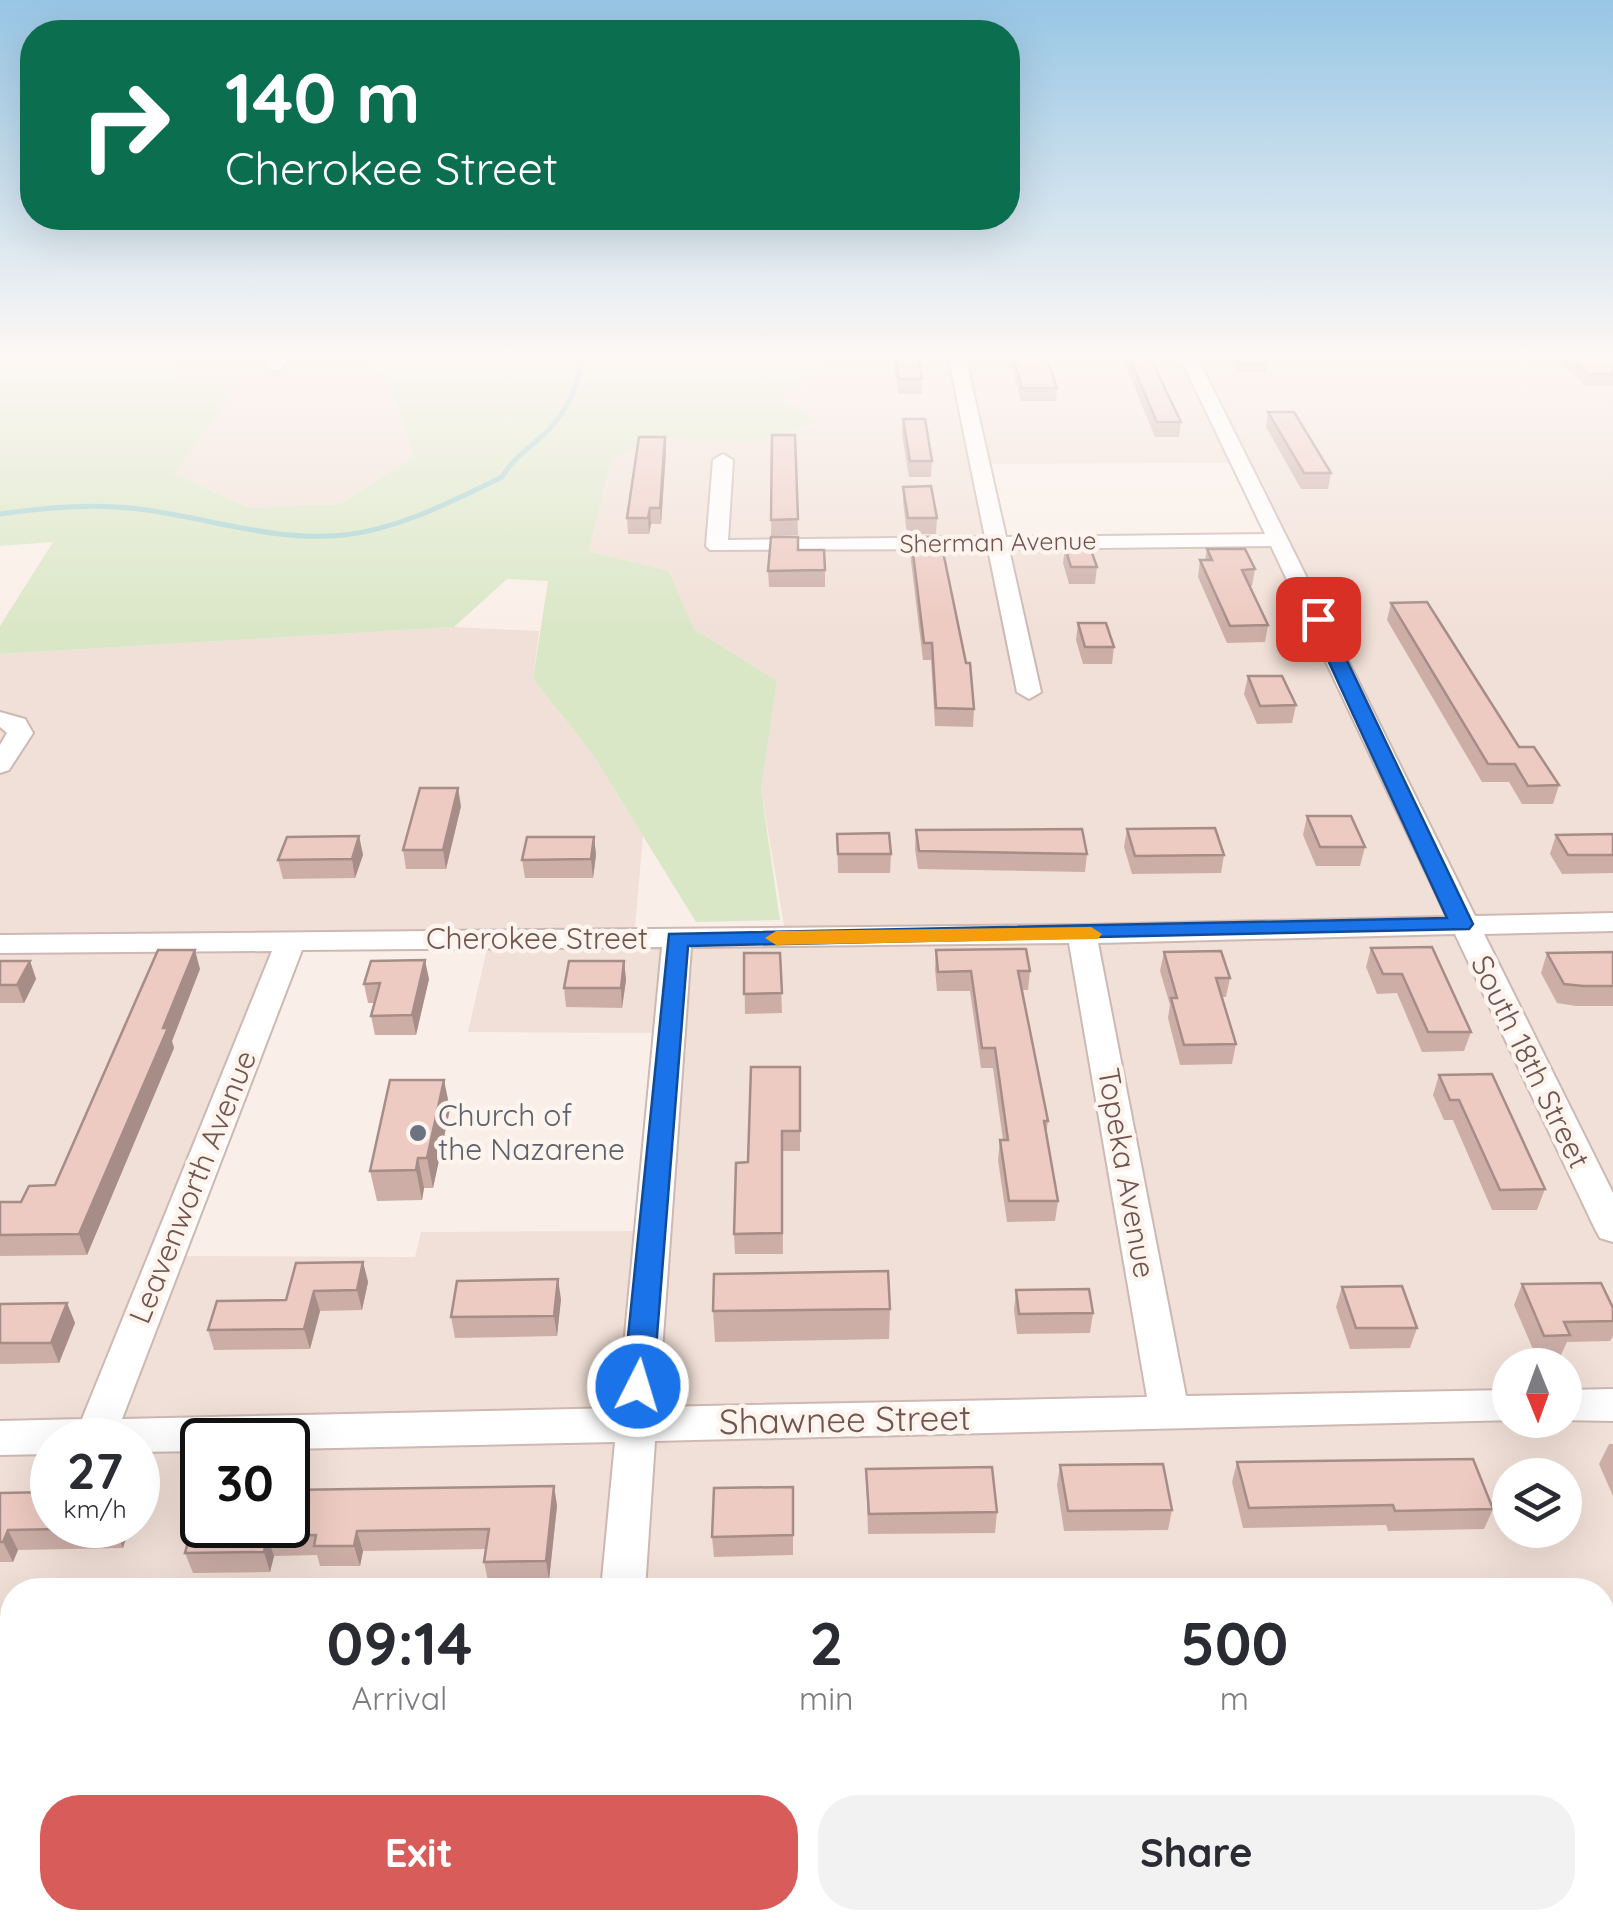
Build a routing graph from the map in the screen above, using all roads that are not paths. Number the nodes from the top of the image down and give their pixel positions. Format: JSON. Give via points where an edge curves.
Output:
{"nodes":[{"id":1,"x":976,"y":445,"type":"edge"},
{"id":2,"x":1233,"y":445,"type":"edge"},
{"id":3,"x":723,"y":460,"type":"dead end"},
{"id":4,"x":1280,"y":540,"type":"junction"},
{"id":5,"x":998,"y":542,"type":"junction"},
{"id":6,"x":1030,"y":692,"type":"dead end"},
{"id":7,"x":8,"y":722,"type":"edge"},
{"id":8,"x":0,"y":765,"type":"edge"},
{"id":9,"x":1613,"y":922,"type":"edge"},
{"id":10,"x":1462,"y":924,"type":"junction"},
{"id":11,"x":1082,"y":934,"type":"junction"},
{"id":12,"x":677,"y":939,"type":"junction"},
{"id":13,"x":291,"y":940,"type":"junction"},
{"id":14,"x":0,"y":944,"type":"edge"},
{"id":15,"x":1613,"y":1229,"type":"edge"},
{"id":16,"x":1613,"y":1405,"type":"edge"},
{"id":17,"x":1492,"y":1406,"type":"edge"},
{"id":18,"x":1582,"y":1406,"type":"edge"},
{"id":19,"x":1169,"y":1412,"type":"junction"},
{"id":20,"x":102,"y":1418,"type":"edge"},
{"id":21,"x":635,"y":1425,"type":"junction"},
{"id":22,"x":160,"y":1433,"type":"edge"},
{"id":23,"x":30,"y":1437,"type":"edge"},
{"id":24,"x":0,"y":1438,"type":"edge"},
{"id":25,"x":624,"y":1578,"type":"edge"}],
"edges":[{"from":1,"to":5,"type":"street"},
{"from":2,"to":4,"type":"street","name":"South 18th Street"},
{"from":3,"to":5,"type":"street","name":"Sherman Avenue","via":[[717,546]]},
{"from":4,"to":5,"type":"street","name":"Sherman Avenue"},
{"from":4,"to":10,"type":"street","name":"South 18th Street"},
{"from":5,"to":6,"type":"street"},
{"from":7,"to":8,"type":"street","via":[[20,733]]},
{"from":9,"to":10,"type":"street","name":"Cherokee Street"},
{"from":10,"to":11,"type":"street","name":"Cherokee Street"},
{"from":10,"to":15,"type":"street","name":"South 18th Street"},
{"from":11,"to":12,"type":"street","name":"Cherokee Street"},
{"from":11,"to":19,"type":"street","name":"Topeka Avenue"},
{"from":12,"to":13,"type":"street","name":"Cherokee Street"},
{"from":12,"to":21,"type":"street"},
{"from":13,"to":14,"type":"street","name":"Cherokee Street"},
{"from":13,"to":20,"type":"street","name":"Leavenworth Avenue"},
{"from":16,"to":18,"type":"street"},
{"from":17,"to":19,"type":"street","name":"Shawnee Street"},
{"from":19,"to":21,"type":"street","name":"Shawnee Street"},
{"from":21,"to":22,"type":"street","name":"Shawnee Street"},
{"from":21,"to":25,"type":"street"},
{"from":23,"to":24,"type":"street","name":"Shawnee Street"}]}
